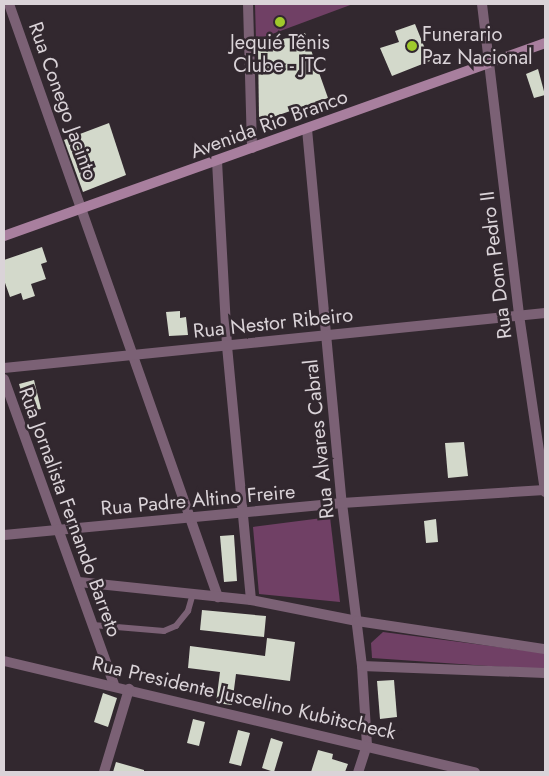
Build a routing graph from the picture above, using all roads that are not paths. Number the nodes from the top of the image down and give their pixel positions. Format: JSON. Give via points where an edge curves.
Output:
{"nodes":[{"id":1,"x":10,"y":4,"type":"edge"},
{"id":2,"x":248,"y":4,"type":"edge"},
{"id":3,"x":482,"y":4,"type":"edge"},
{"id":4,"x":545,"y":43,"type":"edge"},
{"id":5,"x":490,"y":62,"type":"junction"},
{"id":6,"x":307,"y":129,"type":"junction"},
{"id":7,"x":252,"y":148,"type":"junction"},
{"id":8,"x":217,"y":161,"type":"junction"},
{"id":9,"x":83,"y":209,"type":"junction"},
{"id":10,"x":4,"y":236,"type":"edge"},
{"id":11,"x":545,"y":312,"type":"edge"},
{"id":12,"x":519,"y":315,"type":"junction"},
{"id":13,"x":326,"y":335,"type":"junction"},
{"id":14,"x":227,"y":346,"type":"junction"},
{"id":15,"x":133,"y":353,"type":"junction"},
{"id":16,"x":4,"y":368,"type":"edge"},
{"id":17,"x":4,"y":379,"type":"edge"},
{"id":18,"x":545,"y":491,"type":"edge"},
{"id":19,"x":342,"y":503,"type":"junction"},
{"id":20,"x":242,"y":514,"type":"junction"},
{"id":21,"x":193,"y":520,"type":"junction"},
{"id":22,"x":58,"y":530,"type":"junction"},
{"id":23,"x":4,"y":535,"type":"edge"},
{"id":24,"x":79,"y":582,"type":"junction"},
{"id":25,"x":193,"y":594,"type":"junction"},
{"id":26,"x":218,"y":596,"type":"junction"},
{"id":27,"x":252,"y":600,"type":"junction"},
{"id":28,"x":356,"y":622,"type":"junction"},
{"id":29,"x":93,"y":625,"type":"junction"},
{"id":30,"x":545,"y":649,"type":"edge"},
{"id":31,"x":4,"y":661,"type":"edge"},
{"id":32,"x":362,"y":666,"type":"junction"},
{"id":33,"x":545,"y":673,"type":"edge"},
{"id":34,"x":114,"y":685,"type":"junction"},
{"id":35,"x":129,"y":689,"type":"junction"},
{"id":36,"x":367,"y":745,"type":"junction"},
{"id":37,"x":104,"y":772,"type":"edge"},
{"id":38,"x":358,"y":772,"type":"edge"},
{"id":39,"x":475,"y":772,"type":"edge"}],
"edges":[{"from":1,"to":9,"type":"street","name":"Rua Conego Jacinto"},
{"from":2,"to":7,"type":"street"},
{"from":3,"to":5,"type":"street","name":"Rua Dom Pedro II"},
{"from":4,"to":5,"type":"main road","name":"Avenida Rio Branco"},
{"from":5,"to":6,"type":"main road","name":"Avenida Rio Branco"},
{"from":5,"to":12,"type":"street","name":"Rua Dom Pedro II"},
{"from":6,"to":7,"type":"main road","name":"Avenida Rio Branco"},
{"from":6,"to":13,"type":"street","name":"Rua Alvares Cabral"},
{"from":7,"to":8,"type":"main road","name":"Avenida Rio Branco"},
{"from":8,"to":9,"type":"main road","name":"Avenida Rio Branco"},
{"from":8,"to":14,"type":"street"},
{"from":9,"to":10,"type":"main road","name":"Avenida Rio Branco"},
{"from":9,"to":15,"type":"street","name":"Rua Conego Jacinto"},
{"from":11,"to":12,"type":"street","name":"Rua Nestor Ribeiro"},
{"from":12,"to":13,"type":"street","name":"Rua Nestor Ribeiro"},
{"from":12,"to":18,"type":"street","name":"Rua Dom Pedro II"},
{"from":13,"to":14,"type":"street","name":"Rua Nestor Ribeiro"},
{"from":13,"to":19,"type":"street","name":"Rua Alvares Cabral"},
{"from":14,"to":15,"type":"street","name":"Rua Nestor Ribeiro"},
{"from":14,"to":20,"type":"street"},
{"from":15,"to":16,"type":"street","name":"Rua Nestor Ribeiro"},
{"from":15,"to":21,"type":"street","name":"Rua Conego Jacinto"},
{"from":17,"to":22,"type":"street","name":"Rua Jornalista Fernando Barreto"},
{"from":18,"to":19,"type":"street","name":"Rua Padre Altino Freire"},
{"from":19,"to":20,"type":"street","name":"Rua Padre Altino Freire"},
{"from":19,"to":28,"type":"street","name":"Rua Alvares Cabral"},
{"from":20,"to":21,"type":"street","name":"Rua Padre Altino Freire"},
{"from":20,"to":27,"type":"street"},
{"from":21,"to":22,"type":"street","name":"Rua Padre Altino Freire"},
{"from":21,"to":26,"type":"street","name":"Rua Conego Jacinto"},
{"from":22,"to":23,"type":"street","name":"Rua Padre Altino Freire"},
{"from":22,"to":24,"type":"street","name":"Rua Jornalista Fernando Barreto"},
{"from":24,"to":25,"type":"street"},
{"from":24,"to":29,"type":"street","name":"Rua Jornalista Fernando Barreto"},
{"from":25,"to":26,"type":"street"},
{"from":25,"to":29,"type":"lane","via":[[188,610],[176,626],[164,632]]},
{"from":26,"to":27,"type":"street"},
{"from":27,"to":28,"type":"street"},
{"from":28,"to":30,"type":"street"},
{"from":28,"to":32,"type":"street","name":"Rua Alvares Cabral"},
{"from":29,"to":34,"type":"street","name":"Rua Jornalista Fernando Barreto"},
{"from":31,"to":34,"type":"street","name":"Rua Presidente Juscelino Kubitscheck"},
{"from":32,"to":33,"type":"street"},
{"from":32,"to":36,"type":"street","name":"Rua Alvares Cabral"},
{"from":34,"to":35,"type":"street","name":"Rua Presidente Juscelino Kubitscheck"},
{"from":35,"to":36,"type":"street","name":"Rua Presidente Juscelino Kubitscheck"},
{"from":35,"to":37,"type":"street"},
{"from":36,"to":38,"type":"street"},
{"from":36,"to":39,"type":"street","name":"Rua Presidente Juscelino Kubitscheck"}]}
